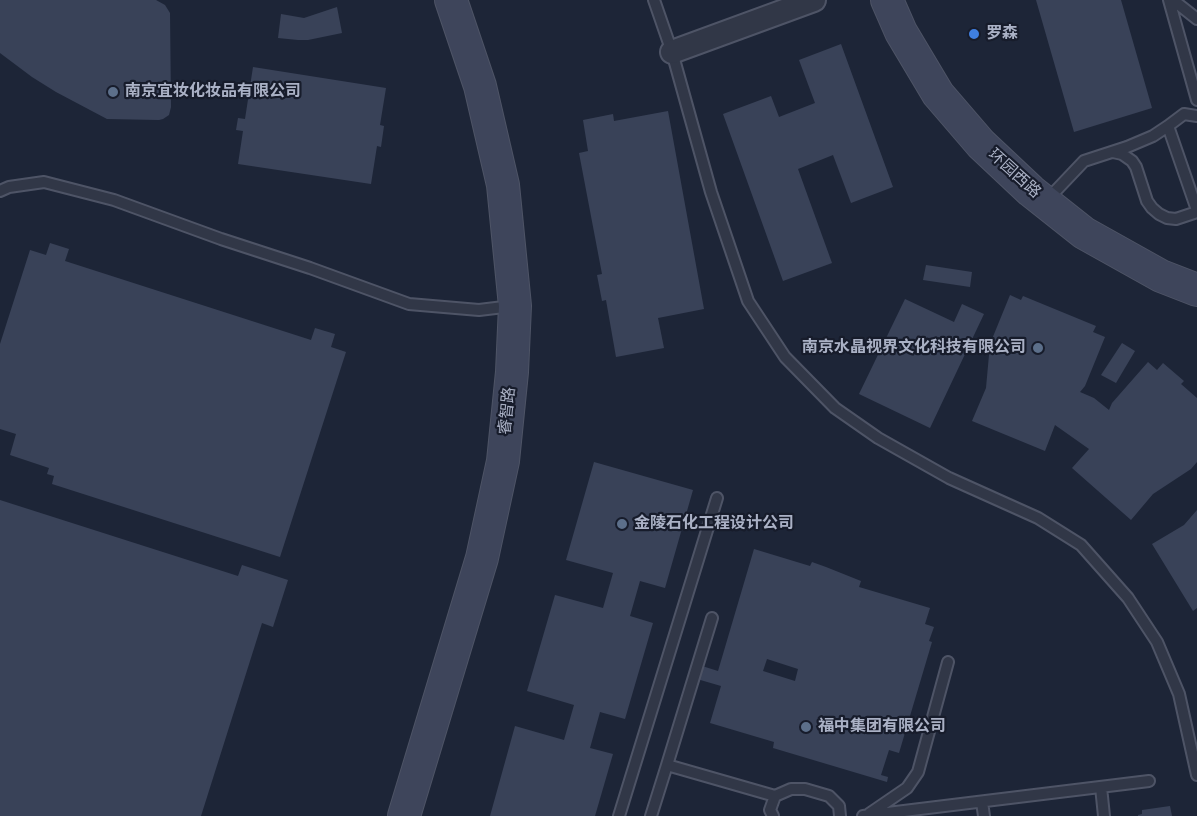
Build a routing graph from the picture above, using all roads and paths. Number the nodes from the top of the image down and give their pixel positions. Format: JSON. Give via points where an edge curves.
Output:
{"nodes":[{"id":1,"x":452,"y":0,"type":"edge"},
{"id":2,"x":654,"y":0,"type":"edge"},
{"id":3,"x":814,"y":0,"type":"edge"},
{"id":4,"x":887,"y":0,"type":"edge"},
{"id":5,"x":1171,"y":0,"type":"edge"},
{"id":6,"x":1197,"y":19,"type":"edge"},
{"id":7,"x":672,"y":52,"type":"junction"},
{"id":8,"x":1197,"y":100,"type":"edge"},
{"id":9,"x":1197,"y":116,"type":"edge"},
{"id":10,"x":1168,"y":126,"type":"junction"},
{"id":11,"x":1110,"y":152,"type":"junction"},
{"id":12,"x":0,"y":191,"type":"edge"},
{"id":13,"x":1045,"y":202,"type":"junction"},
{"id":14,"x":1197,"y":211,"type":"edge"},
{"id":15,"x":1197,"y":290,"type":"edge"},
{"id":16,"x":515,"y":306,"type":"junction"},
{"id":17,"x":717,"y":498,"type":"dead end"},
{"id":18,"x":711,"y":618,"type":"dead end"},
{"id":19,"x":948,"y":662,"type":"dead end"},
{"id":20,"x":667,"y":765,"type":"junction"},
{"id":21,"x":1197,"y":775,"type":"edge"},
{"id":22,"x":1149,"y":781,"type":"dead end"},
{"id":23,"x":1101,"y":787,"type":"junction"},
{"id":24,"x":775,"y":796,"type":"junction"},
{"id":25,"x":982,"y":802,"type":"junction"},
{"id":26,"x":404,"y":816,"type":"edge"},
{"id":27,"x":619,"y":816,"type":"edge"},
{"id":28,"x":651,"y":816,"type":"edge"},
{"id":29,"x":773,"y":816,"type":"edge"},
{"id":30,"x":840,"y":816,"type":"edge"},
{"id":31,"x":865,"y":816,"type":"edge"},
{"id":32,"x":984,"y":816,"type":"edge"},
{"id":33,"x":1104,"y":816,"type":"edge"}],
"edges":[{"from":1,"to":16,"type":"street","name":"睿智路","via":[[480,86],[503,184]]},
{"from":2,"to":7,"type":"lane"},
{"from":3,"to":7,"type":"street"},
{"from":4,"to":13,"type":"street","name":"环园西路","via":[[938,94],[981,144]]},
{"from":5,"to":6,"type":"lane"},
{"from":5,"to":8,"type":"lane"},
{"from":7,"to":21,"type":"lane","via":[[711,192],[748,301],[785,357],[835,408],[878,438],[949,478],[1038,518],[1081,545],[1128,598],[1157,642],[1179,694]]},
{"from":9,"to":10,"type":"lane","via":[[1184,114]]},
{"from":10,"to":11,"type":"lane"},
{"from":10,"to":14,"type":"lane"},
{"from":11,"to":13,"type":"lane","via":[[1084,161]]},
{"from":11,"to":14,"type":"lane","via":[[1132,161],[1147,201],[1159,214],[1176,219]]},
{"from":12,"to":16,"type":"lane","via":[[44,183],[114,200],[409,304],[479,310]]},
{"from":13,"to":15,"type":"street","name":"环园西路","via":[[1084,233],[1161,276]]},
{"from":16,"to":26,"type":"street","name":"睿智路","via":[[503,461],[482,558]]},
{"from":17,"to":27,"type":"lane"},
{"from":18,"to":20,"type":"lane"},
{"from":19,"to":31,"type":"lane","via":[[918,772],[906,788]]},
{"from":20,"to":24,"type":"lane"},
{"from":20,"to":28,"type":"lane"},
{"from":22,"to":23,"type":"lane"},
{"from":23,"to":25,"type":"lane"},
{"from":23,"to":33,"type":"lane"},
{"from":24,"to":29,"type":"lane","via":[[770,810]]},
{"from":24,"to":30,"type":"lane","via":[[791,789],[805,789],[829,796],[839,806]]},
{"from":25,"to":31,"type":"lane"},
{"from":25,"to":32,"type":"lane"}]}
